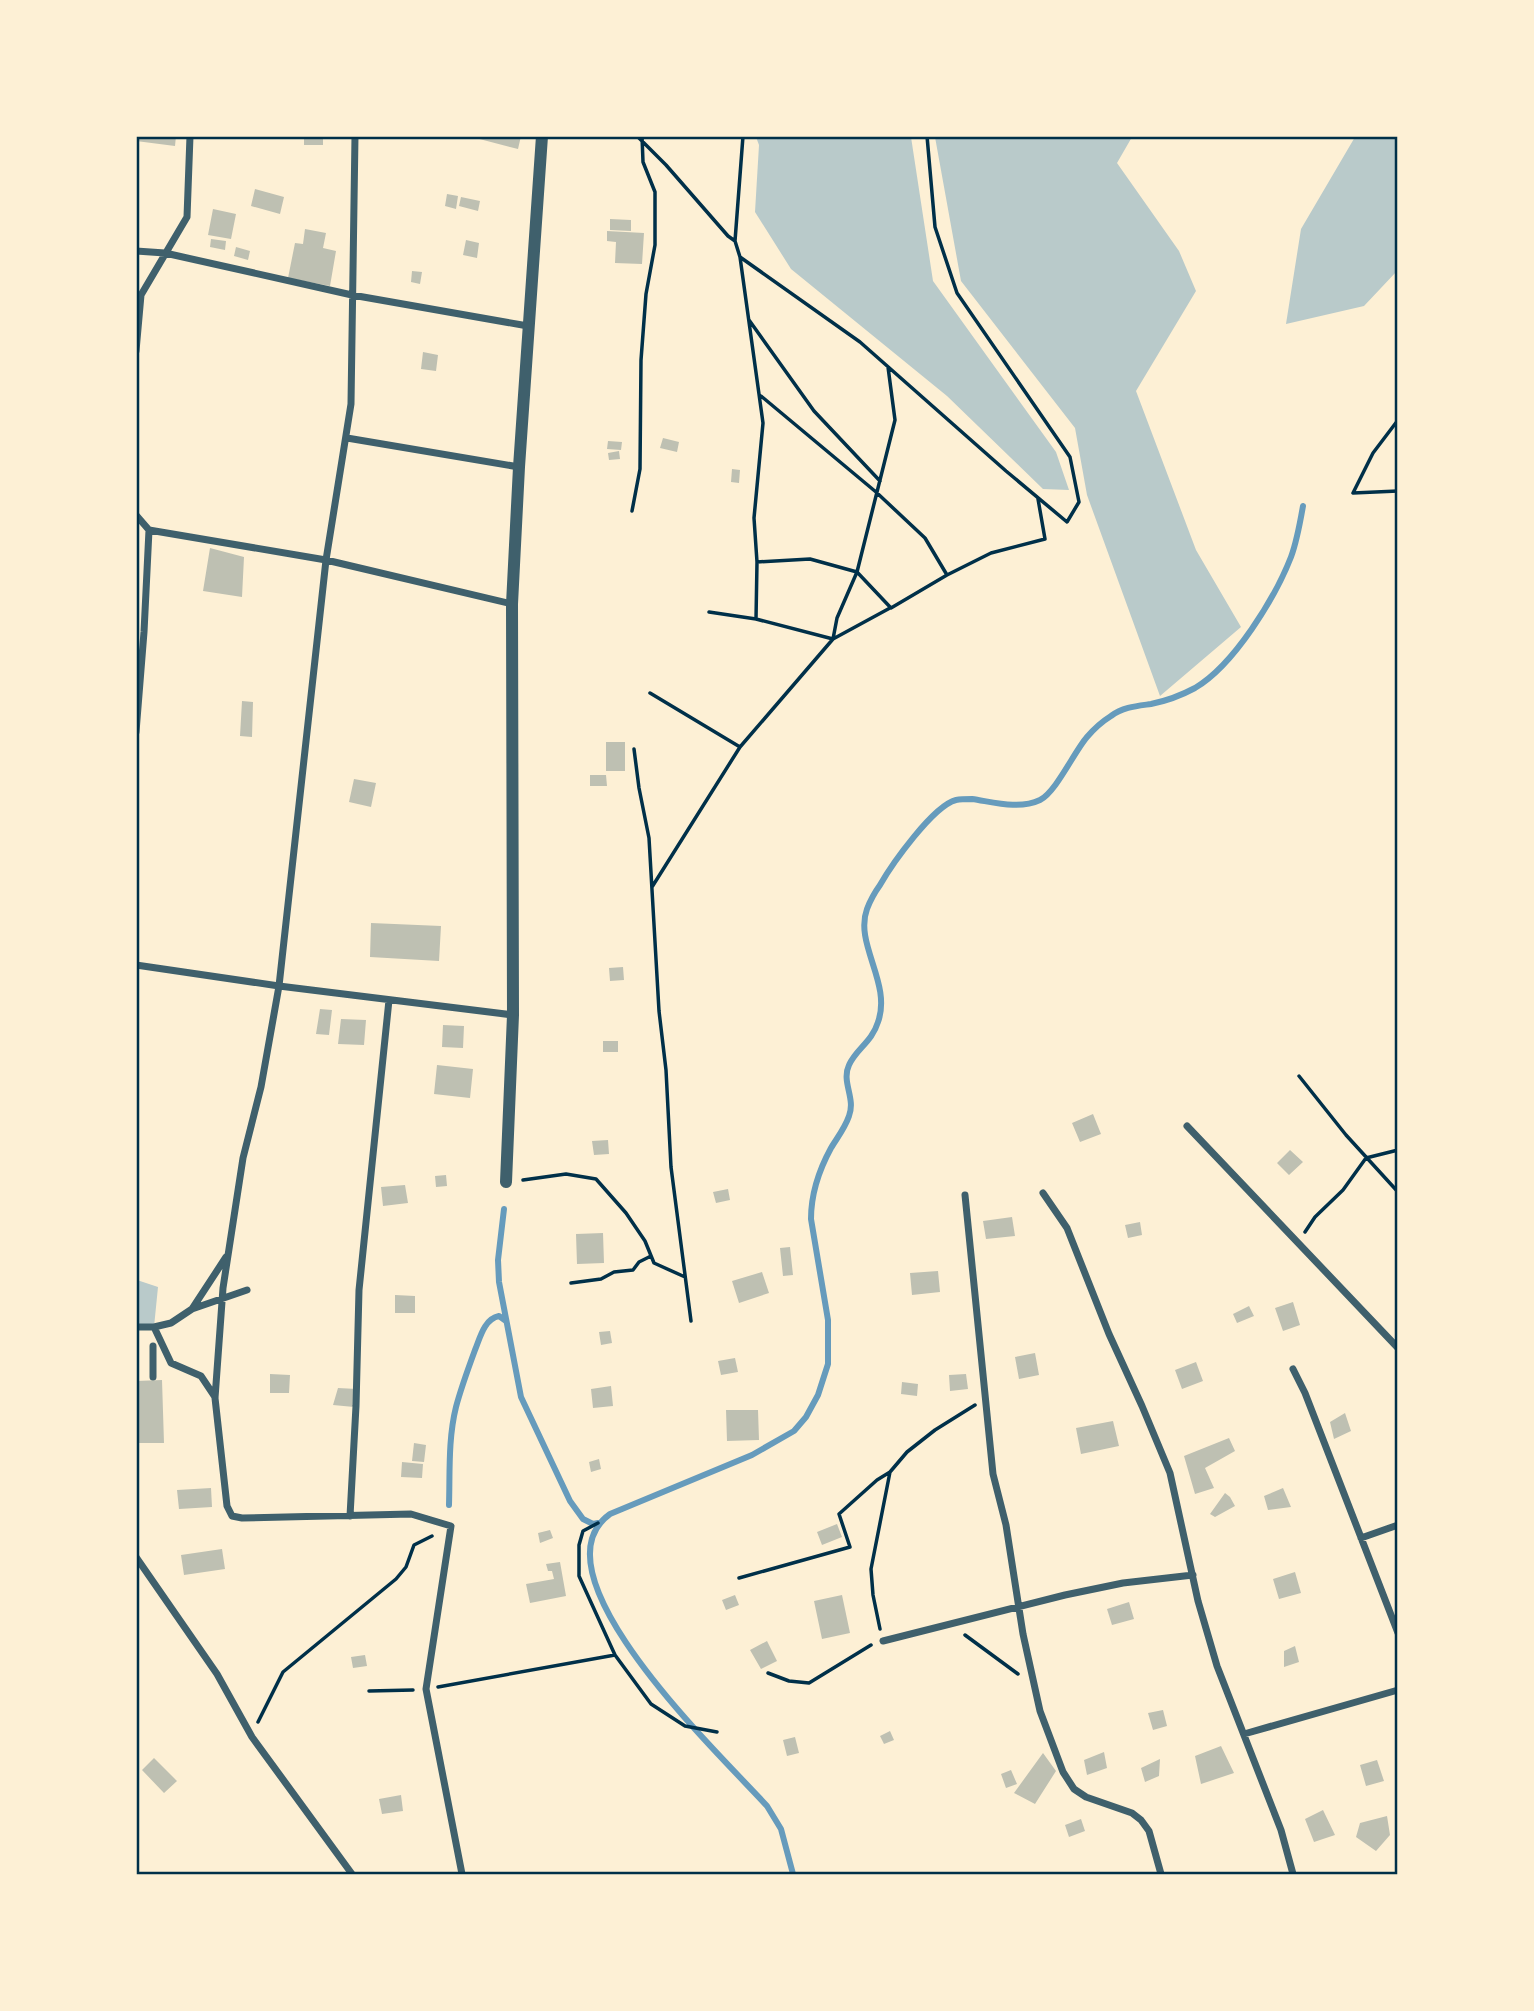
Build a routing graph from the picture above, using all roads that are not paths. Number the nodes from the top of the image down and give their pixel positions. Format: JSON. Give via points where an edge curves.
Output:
{"nodes":[{"id":1,"x":190,"y":136,"type":"edge"},
{"id":2,"x":355,"y":136,"type":"edge"},
{"id":3,"x":542,"y":136,"type":"edge"},
{"id":4,"x":136,"y":251,"type":"edge"},
{"id":5,"x":165,"y":253,"type":"junction"},
{"id":6,"x":352,"y":295,"type":"junction"},
{"id":7,"x":528,"y":326,"type":"junction"},
{"id":8,"x":136,"y":351,"type":"edge"},
{"id":9,"x":347,"y":438,"type":"junction"},
{"id":10,"x":519,"y":467,"type":"junction"},
{"id":11,"x":136,"y":515,"type":"edge"},
{"id":12,"x":149,"y":530,"type":"junction"},
{"id":13,"x":326,"y":560,"type":"junction"},
{"id":14,"x":512,"y":604,"type":"junction"},
{"id":15,"x":136,"y":732,"type":"edge"},
{"id":16,"x":136,"y":965,"type":"edge"},
{"id":17,"x":279,"y":986,"type":"junction"},
{"id":18,"x":389,"y":1000,"type":"junction"},
{"id":19,"x":513,"y":1015,"type":"junction"},
{"id":20,"x":1186,"y":1126,"type":"dead end"},
{"id":21,"x":506,"y":1182,"type":"road end"},
{"id":22,"x":1043,"y":1193,"type":"dead end"},
{"id":23,"x":965,"y":1195,"type":"dead end"},
{"id":24,"x":228,"y":1254,"type":"junction"},
{"id":25,"x":247,"y":1290,"type":"dead end"},
{"id":26,"x":222,"y":1298,"type":"junction"},
{"id":27,"x":192,"y":1309,"type":"junction"},
{"id":28,"x":136,"y":1327,"type":"edge"},
{"id":29,"x":154,"y":1327,"type":"junction"},
{"id":30,"x":162,"y":1344,"type":"junction"},
{"id":31,"x":1398,"y":1348,"type":"edge"},
{"id":32,"x":1293,"y":1369,"type":"dead end"},
{"id":33,"x":153,"y":1377,"type":"dead end"},
{"id":34,"x":215,"y":1398,"type":"junction"},
{"id":35,"x":350,"y":1516,"type":"junction"},
{"id":36,"x":1398,"y":1525,"type":"edge"},
{"id":37,"x":1362,"y":1538,"type":"junction"},
{"id":38,"x":136,"y":1557,"type":"edge"},
{"id":39,"x":1193,"y":1575,"type":"junction"},
{"id":40,"x":1018,"y":1607,"type":"junction"},
{"id":41,"x":1398,"y":1633,"type":"edge"},
{"id":42,"x":883,"y":1641,"type":"road end"},
{"id":43,"x":1398,"y":1690,"type":"edge"},
{"id":44,"x":1244,"y":1734,"type":"junction"},
{"id":45,"x":352,"y":1874,"type":"edge"},
{"id":46,"x":463,"y":1874,"type":"edge"},
{"id":47,"x":1161,"y":1874,"type":"edge"},
{"id":48,"x":1293,"y":1874,"type":"edge"}],
"edges":[{"from":1,"to":5,"type":"street","via":[[187,217]]},
{"from":2,"to":6,"type":"street"},
{"from":3,"to":7,"type":"street"},
{"from":4,"to":5,"type":"street"},
{"from":5,"to":6,"type":"street"},
{"from":5,"to":8,"type":"street","via":[[141,295]]},
{"from":6,"to":7,"type":"street"},
{"from":6,"to":9,"type":"street","via":[[353,373]]},
{"from":7,"to":10,"type":"street"},
{"from":9,"to":10,"type":"street"},
{"from":9,"to":13,"type":"street"},
{"from":10,"to":14,"type":"street"},
{"from":11,"to":12,"type":"street"},
{"from":12,"to":13,"type":"street"},
{"from":12,"to":15,"type":"street"},
{"from":13,"to":14,"type":"street"},
{"from":13,"to":17,"type":"street"},
{"from":14,"to":19,"type":"street"},
{"from":16,"to":17,"type":"street"},
{"from":17,"to":18,"type":"street"},
{"from":17,"to":24,"type":"street"},
{"from":18,"to":19,"type":"street"},
{"from":18,"to":35,"type":"street","via":[[359,1290]]},
{"from":19,"to":21,"type":"street"},
{"from":20,"to":31,"type":"street"},
{"from":22,"to":39,"type":"street","via":[[1066,1228],[1170,1473]]},
{"from":23,"to":40,"type":"street","via":[[993,1474]]},
{"from":24,"to":26,"type":"street"},
{"from":24,"to":27,"type":"street"},
{"from":25,"to":26,"type":"street"},
{"from":26,"to":27,"type":"street"},
{"from":26,"to":34,"type":"street"},
{"from":27,"to":29,"type":"street","via":[[171,1323]]},
{"from":28,"to":29,"type":"street"},
{"from":29,"to":30,"type":"street"},
{"from":30,"to":33,"type":"street","via":[[152,1346]]},
{"from":30,"to":34,"type":"street","via":[[171,1363],[201,1376]]},
{"from":32,"to":37,"type":"street"},
{"from":34,"to":35,"type":"street","via":[[227,1506],[232,1516]]},
{"from":35,"to":46,"type":"street","via":[[411,1514],[451,1526],[426,1689]]},
{"from":36,"to":37,"type":"street"},
{"from":37,"to":41,"type":"street"},
{"from":38,"to":45,"type":"street","via":[[217,1674],[252,1737]]},
{"from":39,"to":40,"type":"street","via":[[1123,1583]]},
{"from":39,"to":44,"type":"street","via":[[1217,1666]]},
{"from":40,"to":42,"type":"street"},
{"from":40,"to":47,"type":"street","via":[[1037,1697],[1063,1772],[1086,1797],[1141,1820],[1149,1831]]},
{"from":43,"to":44,"type":"street"},
{"from":44,"to":48,"type":"street"}]}
